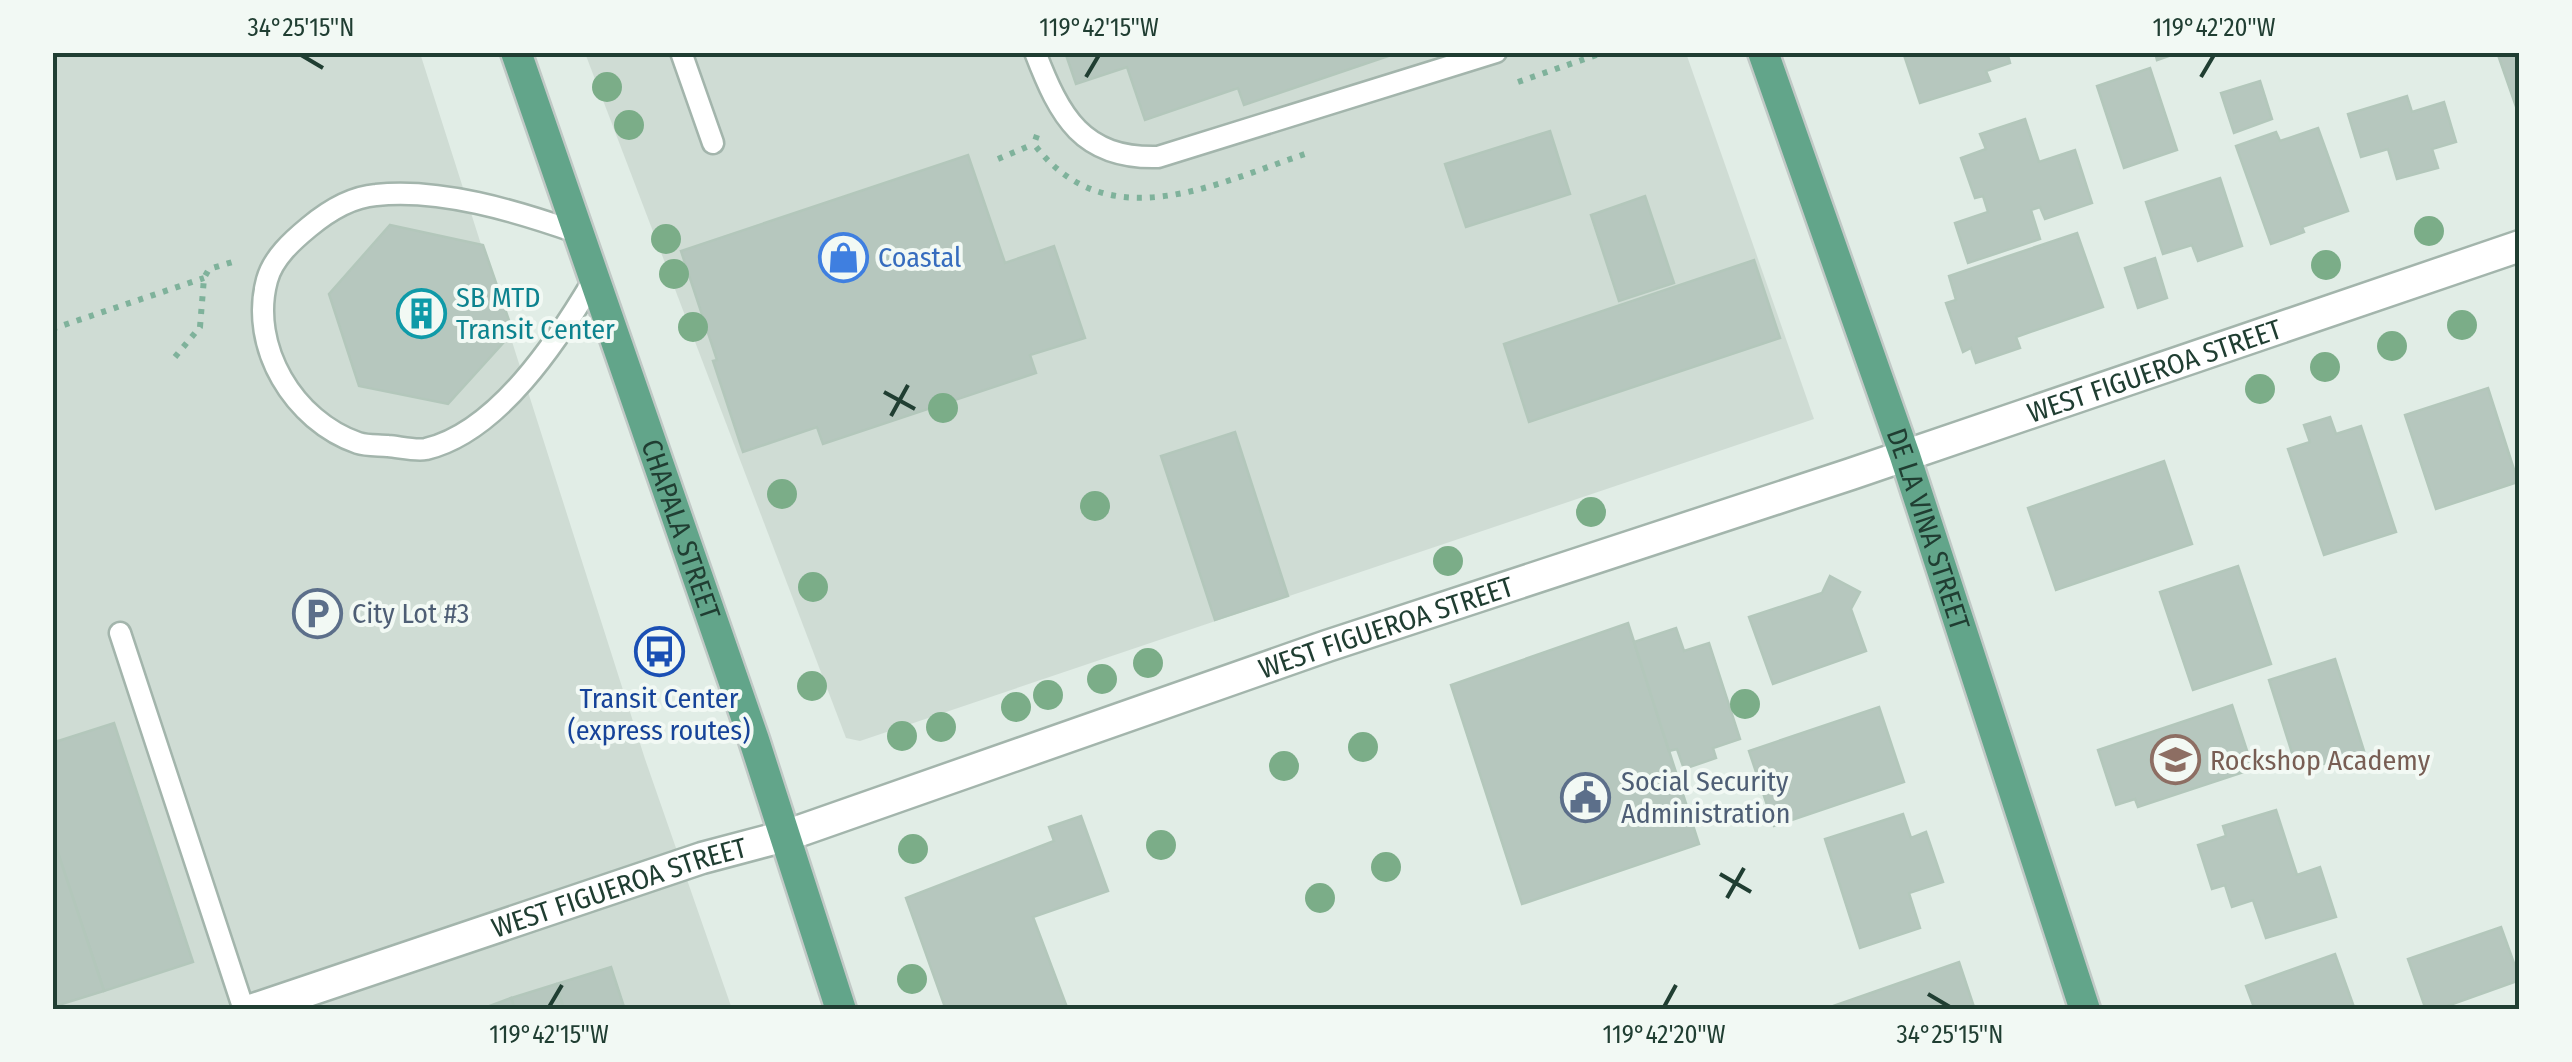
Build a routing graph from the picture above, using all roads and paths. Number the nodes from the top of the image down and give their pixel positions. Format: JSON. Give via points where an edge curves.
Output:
{"nodes":[{"id":1,"x":516,"y":52,"type":"edge"},
{"id":2,"x":681,"y":52,"type":"edge"},
{"id":3,"x":1035,"y":52,"type":"edge"},
{"id":4,"x":1496,"y":52,"type":"edge"},
{"id":5,"x":1763,"y":52,"type":"edge"},
{"id":6,"x":713,"y":142,"type":"dead end"},
{"id":7,"x":1034,"y":144,"type":"dead end"},
{"id":8,"x":998,"y":158,"type":"dead end"},
{"id":9,"x":576,"y":232,"type":"junction"},
{"id":10,"x":2520,"y":246,"type":"edge"},
{"id":11,"x":204,"y":278,"type":"junction"},
{"id":12,"x":267,"y":278,"type":"junction"},
{"id":13,"x":594,"y":280,"type":"junction"},
{"id":14,"x":52,"y":329,"type":"edge"},
{"id":15,"x":175,"y":356,"type":"dead end"},
{"id":16,"x":1905,"y":456,"type":"junction"},
{"id":17,"x":120,"y":633,"type":"dead end"},
{"id":18,"x":785,"y":836,"type":"junction"},
{"id":19,"x":247,"y":1010,"type":"edge"},
{"id":20,"x":841,"y":1010,"type":"edge"},
{"id":21,"x":2085,"y":1010,"type":"edge"}],
"edges":[{"from":1,"to":9,"type":"main road","name":"CHAPALA STREET"},
{"from":2,"to":6,"type":"lane"},
{"from":3,"to":4,"type":"lane","via":[[1064,117],[1106,151],[1132,158],[1158,157]]},
{"from":5,"to":16,"type":"main road","name":"DE LA VINA STREET"},
{"from":7,"to":8,"type":"path"},
{"from":9,"to":12,"type":"lane","via":[[498,207],[374,195],[330,210],[288,244]]},
{"from":9,"to":13,"type":"main road","name":"CHAPALA STREET"},
{"from":10,"to":16,"type":"street","name":"WEST FIGUEROA STREET"},
{"from":11,"to":12,"type":"path","via":[[209,268],[236,261]]},
{"from":11,"to":14,"type":"path"},
{"from":11,"to":15,"type":"path","via":[[200,327]]},
{"from":12,"to":13,"type":"lane","via":[[263,327],[277,372],[306,412],[359,444],[424,450],[473,427],[517,388]]},
{"from":13,"to":18,"type":"main road","name":"CHAPALA STREET"},
{"from":16,"to":18,"type":"street","name":"WEST FIGUEROA STREET","via":[[1327,646]]},
{"from":16,"to":21,"type":"main road","name":"DE LA VINA STREET"},
{"from":17,"to":19,"type":"lane"},
{"from":18,"to":19,"type":"street","name":"WEST FIGUEROA STREET"},
{"from":18,"to":20,"type":"main road","name":"CHAPALA STREET"}]}
